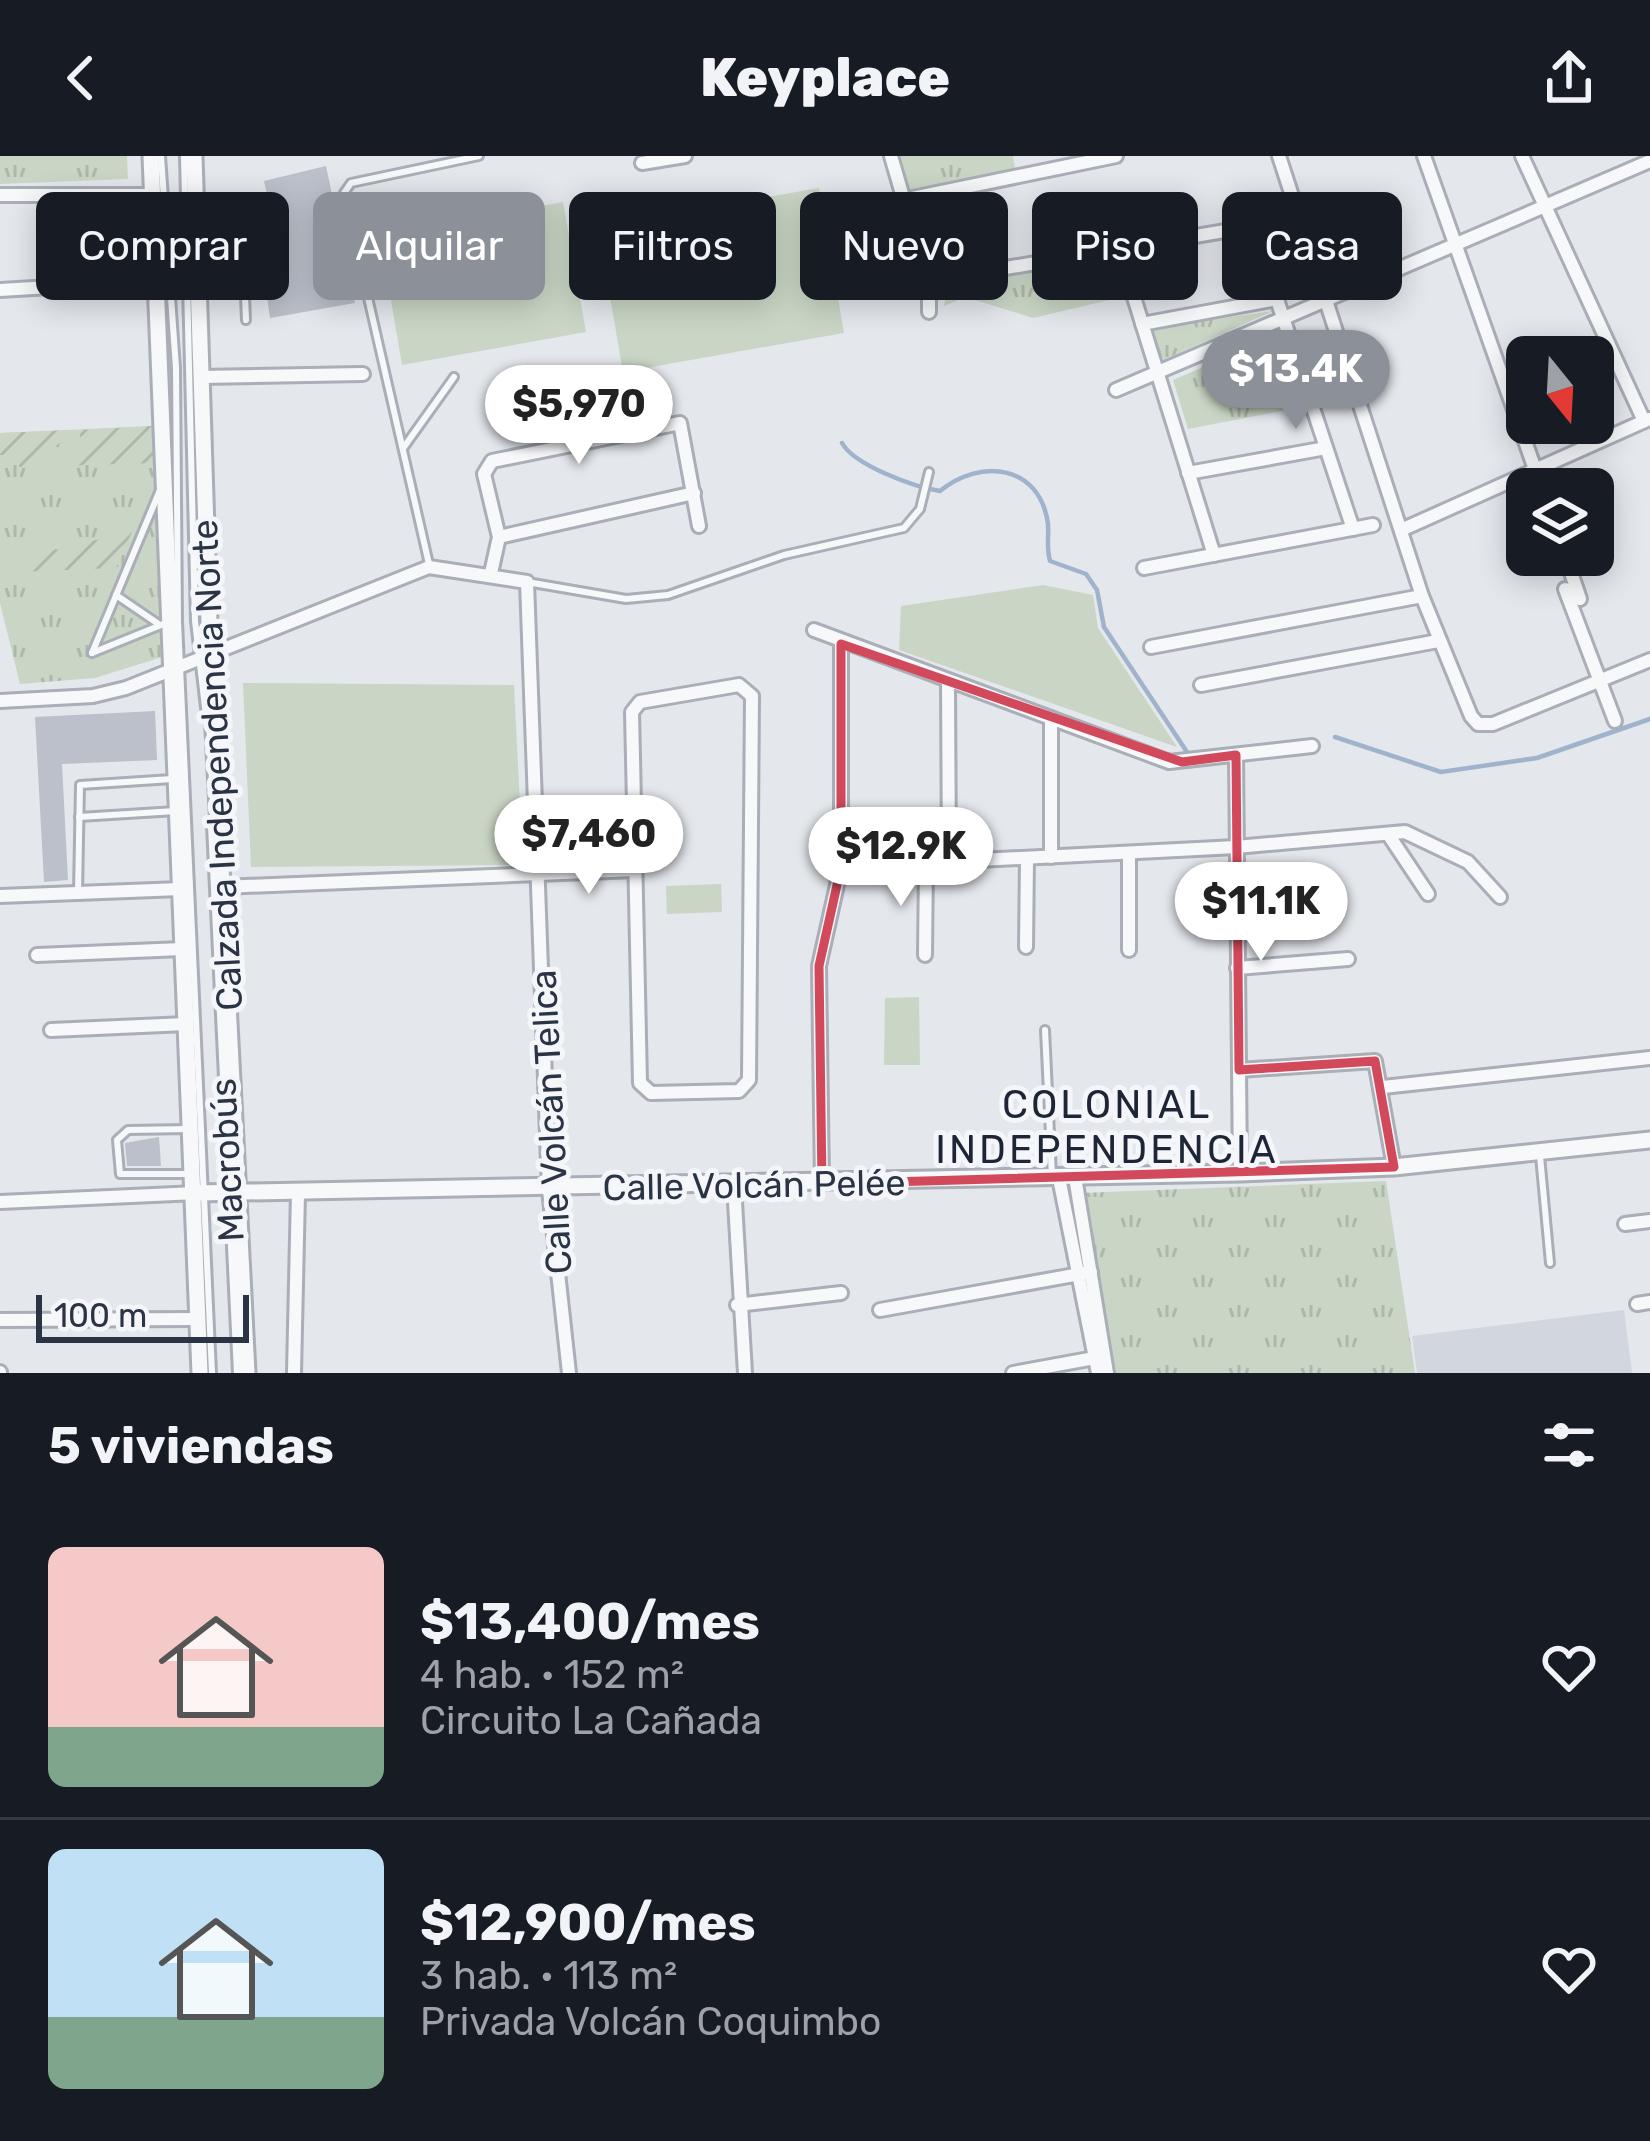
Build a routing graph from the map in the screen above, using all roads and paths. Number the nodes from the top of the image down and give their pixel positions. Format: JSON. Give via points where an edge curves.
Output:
{"nodes":[{"id":1,"x":151,"y":156,"type":"edge"},
{"id":2,"x":161,"y":156,"type":"edge"},
{"id":3,"x":184,"y":156,"type":"edge"},
{"id":4,"x":194,"y":156,"type":"edge"},
{"id":5,"x":479,"y":156,"type":"edge"},
{"id":6,"x":685,"y":156,"type":"edge"},
{"id":7,"x":891,"y":156,"type":"edge"},
{"id":8,"x":1116,"y":156,"type":"edge"},
{"id":9,"x":1279,"y":156,"type":"edge"},
{"id":10,"x":1424,"y":156,"type":"edge"},
{"id":11,"x":1522,"y":156,"type":"edge"},
{"id":12,"x":1650,"y":161,"type":"edge"},
{"id":13,"x":642,"y":164,"type":"dead end"},
{"id":14,"x":153,"y":192,"type":"edge"},
{"id":15,"x":195,"y":192,"type":"edge"},
{"id":16,"x":902,"y":192,"type":"edge"},
{"id":17,"x":939,"y":192,"type":"edge"},
{"id":18,"x":0,"y":195,"type":"edge"},
{"id":19,"x":36,"y":195,"type":"edge"},
{"id":20,"x":1544,"y":208,"type":"junction"},
{"id":21,"x":1456,"y":247,"type":"junction"},
{"id":22,"x":36,"y":288,"type":"edge"},
{"id":23,"x":0,"y":290,"type":"edge"},
{"id":24,"x":157,"y":300,"type":"edge"},
{"id":25,"x":197,"y":300,"type":"edge"},
{"id":26,"x":245,"y":300,"type":"edge"},
{"id":27,"x":929,"y":300,"type":"edge"},
{"id":28,"x":1135,"y":300,"type":"edge"},
{"id":29,"x":1272,"y":300,"type":"edge"},
{"id":30,"x":1277,"y":300,"type":"edge"},
{"id":31,"x":1328,"y":301,"type":"junction"},
{"id":32,"x":929,"y":312,"type":"dead end"},
{"id":33,"x":246,"y":320,"type":"dead end"},
{"id":34,"x":1284,"y":320,"type":"junction"},
{"id":35,"x":1142,"y":324,"type":"junction"},
{"id":36,"x":1157,"y":373,"type":"junction"},
{"id":37,"x":363,"y":374,"type":"dead end"},
{"id":38,"x":200,"y":377,"type":"junction"},
{"id":39,"x":454,"y":377,"type":"dead end"},
{"id":40,"x":1116,"y":390,"type":"dead end"},
{"id":41,"x":1647,"y":420,"type":"edge"},
{"id":42,"x":1326,"y":448,"type":"junction"},
{"id":43,"x":403,"y":450,"type":"junction"},
{"id":44,"x":1534,"y":468,"type":"edge"},
{"id":45,"x":1542,"y":468,"type":"edge"},
{"id":46,"x":929,"y":472,"type":"dead end"},
{"id":47,"x":1188,"y":473,"type":"junction"},
{"id":48,"x":164,"y":481,"type":"junction"},
{"id":49,"x":1506,"y":484,"type":"edge"},
{"id":50,"x":694,"y":493,"type":"junction"},
{"id":51,"x":1373,"y":525,"type":"dead end"},
{"id":52,"x":699,"y":526,"type":"dead end"},
{"id":53,"x":1354,"y":529,"type":"junction"},
{"id":54,"x":1401,"y":530,"type":"junction"},
{"id":55,"x":499,"y":537,"type":"junction"},
{"id":56,"x":1214,"y":555,"type":"junction"},
{"id":57,"x":429,"y":567,"type":"junction"},
{"id":58,"x":1144,"y":568,"type":"dead end"},
{"id":59,"x":491,"y":573,"type":"junction"},
{"id":60,"x":1572,"y":576,"type":"edge"},
{"id":61,"x":527,"y":582,"type":"junction"},
{"id":62,"x":1565,"y":589,"type":"dead end"},
{"id":63,"x":116,"y":595,"type":"junction"},
{"id":64,"x":1422,"y":596,"type":"junction"},
{"id":65,"x":1580,"y":599,"type":"dead end"},
{"id":66,"x":165,"y":624,"type":"junction"},
{"id":67,"x":814,"y":630,"type":"dead end"},
{"id":68,"x":1438,"y":641,"type":"junction"},
{"id":69,"x":842,"y":644,"type":"junction"},
{"id":70,"x":1151,"y":647,"type":"dead end"},
{"id":71,"x":205,"y":655,"type":"junction"},
{"id":72,"x":1650,"y":660,"type":"edge"},
{"id":73,"x":176,"y":667,"type":"junction"},
{"id":74,"x":1599,"y":680,"type":"junction"},
{"id":75,"x":948,"y":682,"type":"junction"},
{"id":76,"x":1201,"y":686,"type":"dead end"},
{"id":77,"x":0,"y":701,"type":"edge"},
{"id":78,"x":1051,"y":718,"type":"junction"},
{"id":79,"x":1615,"y":721,"type":"dead end"},
{"id":80,"x":1312,"y":746,"type":"dead end"},
{"id":81,"x":1236,"y":755,"type":"junction"},
{"id":82,"x":176,"y":779,"type":"junction"},
{"id":83,"x":176,"y":811,"type":"junction"},
{"id":84,"x":79,"y":817,"type":"junction"},
{"id":85,"x":1388,"y":834,"type":"junction"},
{"id":86,"x":1236,"y":847,"type":"junction"},
{"id":87,"x":1129,"y":853,"type":"junction"},
{"id":88,"x":613,"y":855,"type":"junction"},
{"id":89,"x":635,"y":855,"type":"junction"},
{"id":90,"x":1051,"y":856,"type":"junction"},
{"id":91,"x":1027,"y":858,"type":"junction"},
{"id":92,"x":540,"y":859,"type":"junction"},
{"id":93,"x":949,"y":862,"type":"junction"},
{"id":94,"x":926,"y":863,"type":"junction"},
{"id":95,"x":841,"y":867,"type":"junction"},
{"id":96,"x":635,"y":870,"type":"junction"},
{"id":97,"x":614,"y":872,"type":"junction"},
{"id":98,"x":540,"y":874,"type":"junction"},
{"id":99,"x":519,"y":875,"type":"junction"},
{"id":100,"x":222,"y":887,"type":"junction"},
{"id":101,"x":180,"y":889,"type":"junction"},
{"id":102,"x":78,"y":893,"type":"junction"},
{"id":103,"x":1428,"y":894,"type":"dead end"},
{"id":104,"x":0,"y":896,"type":"edge"},
{"id":105,"x":1500,"y":898,"type":"dead end"},
{"id":106,"x":1026,"y":947,"type":"dead end"},
{"id":107,"x":182,"y":949,"type":"junction"},
{"id":108,"x":1129,"y":950,"type":"dead end"},
{"id":109,"x":37,"y":955,"type":"dead end"},
{"id":110,"x":925,"y":955,"type":"dead end"},
{"id":111,"x":1348,"y":959,"type":"dead end"},
{"id":112,"x":1238,"y":968,"type":"junction"},
{"id":113,"x":186,"y":1024,"type":"junction"},
{"id":114,"x":51,"y":1030,"type":"dead end"},
{"id":115,"x":1045,"y":1030,"type":"dead end"},
{"id":116,"x":1650,"y":1058,"type":"edge"},
{"id":117,"x":1238,"y":1070,"type":"junction"},
{"id":118,"x":1383,"y":1087,"type":"junction"},
{"id":119,"x":193,"y":1129,"type":"junction"},
{"id":120,"x":1650,"y":1140,"type":"edge"},
{"id":121,"x":1540,"y":1153,"type":"junction"},
{"id":122,"x":1394,"y":1167,"type":"junction"},
{"id":123,"x":1240,"y":1173,"type":"junction"},
{"id":124,"x":195,"y":1174,"type":"junction"},
{"id":125,"x":140,"y":1176,"type":"junction"},
{"id":126,"x":1062,"y":1178,"type":"junction"},
{"id":127,"x":822,"y":1184,"type":"junction"},
{"id":128,"x":734,"y":1186,"type":"junction"},
{"id":129,"x":550,"y":1190,"type":"junction"},
{"id":130,"x":217,"y":1193,"type":"junction"},
{"id":131,"x":298,"y":1193,"type":"junction"},
{"id":132,"x":140,"y":1196,"type":"junction"},
{"id":133,"x":0,"y":1202,"type":"edge"},
{"id":134,"x":1650,"y":1221,"type":"edge"},
{"id":135,"x":1625,"y":1224,"type":"dead end"},
{"id":136,"x":1550,"y":1263,"type":"dead end"},
{"id":137,"x":1085,"y":1273,"type":"junction"},
{"id":138,"x":841,"y":1293,"type":"dead end"},
{"id":139,"x":737,"y":1305,"type":"junction"},
{"id":140,"x":880,"y":1310,"type":"dead end"},
{"id":141,"x":198,"y":1319,"type":"junction"},
{"id":142,"x":0,"y":1320,"type":"edge"},
{"id":143,"x":1101,"y":1365,"type":"edge"},
{"id":144,"x":200,"y":1373,"type":"edge"},
{"id":145,"x":212,"y":1373,"type":"edge"},
{"id":146,"x":236,"y":1373,"type":"edge"},
{"id":147,"x":248,"y":1373,"type":"edge"},
{"id":148,"x":294,"y":1373,"type":"edge"},
{"id":149,"x":569,"y":1373,"type":"edge"},
{"id":150,"x":745,"y":1373,"type":"edge"},
{"id":151,"x":1013,"y":1373,"type":"edge"}],
"edges":[{"from":1,"to":14,"type":"street","name":"Calzada Independencia Norte"},
{"from":2,"to":73,"type":"lane","name":"Macrobús","via":[[176,389]]},
{"from":3,"to":71,"type":"lane","name":"Macrobús"},
{"from":4,"to":15,"type":"street","name":"Calzada Independencia Norte"},
{"from":5,"to":43,"type":"lane","via":[[351,183],[344,193]]},
{"from":6,"to":13,"type":"street"},
{"from":7,"to":16,"type":"street"},
{"from":8,"to":17,"type":"street"},
{"from":9,"to":31,"type":"street"},
{"from":10,"to":21,"type":"street"},
{"from":11,"to":20,"type":"street"},
{"from":12,"to":20,"type":"street"},
{"from":18,"to":19,"type":"street"},
{"from":20,"to":21,"type":"street"},
{"from":20,"to":41,"type":"street"},
{"from":21,"to":31,"type":"street"},
{"from":21,"to":44,"type":"street"},
{"from":22,"to":23,"type":"street"},
{"from":24,"to":48,"type":"street","name":"Calzada Independencia Norte"},
{"from":25,"to":38,"type":"street","name":"Calzada Independencia Norte"},
{"from":26,"to":33,"type":"lane"},
{"from":27,"to":32,"type":"street"},
{"from":28,"to":35,"type":"street"},
{"from":29,"to":35,"type":"street"},
{"from":30,"to":34,"type":"street"},
{"from":31,"to":34,"type":"street"},
{"from":31,"to":54,"type":"street"},
{"from":34,"to":36,"type":"street"},
{"from":34,"to":42,"type":"street"},
{"from":35,"to":36,"type":"street"},
{"from":36,"to":40,"type":"street"},
{"from":36,"to":47,"type":"street"},
{"from":37,"to":38,"type":"street"},
{"from":38,"to":71,"type":"street","name":"Calzada Independencia Norte"},
{"from":39,"to":43,"type":"lane"},
{"from":41,"to":45,"type":"street"},
{"from":42,"to":47,"type":"street"},
{"from":42,"to":53,"type":"street"},
{"from":43,"to":57,"type":"lane"},
{"from":46,"to":61,"type":"lane","via":[[920,508],[904,528],[784,555],[668,595],[626,599]]},
{"from":47,"to":56,"type":"street"},
{"from":48,"to":63,"type":"lane"},
{"from":48,"to":66,"type":"street","name":"Calzada Independencia Norte"},
{"from":49,"to":54,"type":"street"},
{"from":50,"to":52,"type":"street"},
{"from":50,"to":55,"type":"street"},
{"from":50,"to":55,"type":"street","via":[[680,423],[536,451],[485,466]]},
{"from":51,"to":53,"type":"street"},
{"from":53,"to":56,"type":"street"},
{"from":54,"to":64,"type":"street"},
{"from":55,"to":59,"type":"street"},
{"from":56,"to":58,"type":"street"},
{"from":57,"to":59,"type":"street"},
{"from":57,"to":71,"type":"street"},
{"from":59,"to":61,"type":"street"},
{"from":60,"to":65,"type":"street"},
{"from":61,"to":92,"type":"street","name":"Calle Volcán Telica"},
{"from":62,"to":74,"type":"street"},
{"from":63,"to":66,"type":"lane"},
{"from":63,"to":66,"type":"lane","via":[[92,653]]},
{"from":64,"to":68,"type":"street"},
{"from":64,"to":70,"type":"street"},
{"from":66,"to":73,"type":"street","name":"Calzada Independencia Norte"},
{"from":67,"to":69,"type":"street"},
{"from":68,"to":74,"type":"street","via":[[1478,724]]},
{"from":68,"to":76,"type":"street"},
{"from":69,"to":75,"type":"street"},
{"from":69,"to":95,"type":"street"},
{"from":71,"to":73,"type":"street"},
{"from":71,"to":100,"type":"street","name":"Calzada Independencia Norte"},
{"from":71,"to":130,"type":"lane","name":"Macrobús"},
{"from":72,"to":74,"type":"street"},
{"from":73,"to":77,"type":"street","via":[[93,696]]},
{"from":73,"to":82,"type":"street","name":"Calzada Independencia Norte"},
{"from":73,"to":130,"type":"lane","name":"Macrobús"},
{"from":74,"to":79,"type":"street"},
{"from":75,"to":78,"type":"street"},
{"from":75,"to":93,"type":"street"},
{"from":78,"to":81,"type":"street","via":[[1168,762]]},
{"from":78,"to":90,"type":"street"},
{"from":80,"to":81,"type":"street"},
{"from":81,"to":86,"type":"street"},
{"from":82,"to":83,"type":"street","name":"Calzada Independencia Norte"},
{"from":82,"to":84,"type":"lane","via":[[83,782]]},
{"from":83,"to":84,"type":"lane"},
{"from":83,"to":101,"type":"street","name":"Calzada Independencia Norte"},
{"from":84,"to":102,"type":"lane"},
{"from":85,"to":86,"type":"street"},
{"from":85,"to":103,"type":"street"},
{"from":85,"to":105,"type":"street","via":[[1444,846]]},
{"from":86,"to":87,"type":"street"},
{"from":86,"to":112,"type":"street"},
{"from":87,"to":90,"type":"street"},
{"from":87,"to":108,"type":"street"},
{"from":88,"to":89,"type":"street"},
{"from":88,"to":92,"type":"street"},
{"from":88,"to":97,"type":"street"},
{"from":89,"to":96,"type":"street"},
{"from":89,"to":96,"type":"street","via":[[634,706],[748,688],[746,1087],[643,1090]]},
{"from":90,"to":91,"type":"street"},
{"from":91,"to":93,"type":"street"},
{"from":91,"to":106,"type":"street"},
{"from":92,"to":98,"type":"street","name":"Calle Volcán Telica"},
{"from":92,"to":99,"type":"street"},
{"from":93,"to":94,"type":"street"},
{"from":94,"to":95,"type":"street"},
{"from":94,"to":110,"type":"street"},
{"from":95,"to":127,"type":"street","via":[[819,966]]},
{"from":96,"to":97,"type":"street"},
{"from":97,"to":98,"type":"street"},
{"from":98,"to":99,"type":"street"},
{"from":98,"to":129,"type":"street","name":"Calle Volcán Telica"},
{"from":99,"to":100,"type":"street"},
{"from":100,"to":130,"type":"street","name":"Calzada Independencia Norte"},
{"from":101,"to":102,"type":"street"},
{"from":101,"to":107,"type":"street","name":"Calzada Independencia Norte"},
{"from":102,"to":104,"type":"street"},
{"from":107,"to":109,"type":"street"},
{"from":107,"to":113,"type":"street","name":"Calzada Independencia Norte"},
{"from":111,"to":112,"type":"street"},
{"from":112,"to":117,"type":"street"},
{"from":113,"to":114,"type":"street"},
{"from":113,"to":119,"type":"street","name":"Calzada Independencia Norte"},
{"from":115,"to":126,"type":"lane"},
{"from":116,"to":118,"type":"street"},
{"from":117,"to":118,"type":"street","via":[[1366,1059],[1380,1068]]},
{"from":117,"to":123,"type":"street"},
{"from":118,"to":122,"type":"street"},
{"from":119,"to":124,"type":"street","name":"Calzada Independencia Norte"},
{"from":119,"to":125,"type":"lane","via":[[120,1133],[120,1174]]},
{"from":120,"to":121,"type":"street","name":"Calle Volcán Pelée"},
{"from":121,"to":122,"type":"street","name":"Calle Volcán Pelée"},
{"from":121,"to":136,"type":"lane"},
{"from":122,"to":123,"type":"street","name":"Calle Volcán Pelée"},
{"from":123,"to":126,"type":"street","name":"Calle Volcán Pelée"},
{"from":124,"to":125,"type":"lane"},
{"from":124,"to":130,"type":"street","name":"Calzada Independencia Norte"},
{"from":125,"to":132,"type":"lane"},
{"from":126,"to":127,"type":"street","name":"Calle Volcán Pelée"},
{"from":126,"to":137,"type":"street"},
{"from":127,"to":128,"type":"street","name":"Calle Volcán Pelée"},
{"from":128,"to":129,"type":"street","name":"Calle Volcán Pelée"},
{"from":128,"to":139,"type":"street"},
{"from":129,"to":131,"type":"street","name":"Calle Volcán Pelée"},
{"from":129,"to":149,"type":"street","name":"Calle Volcán Telica"},
{"from":130,"to":131,"type":"street","name":"Calle Volcán Pelée"},
{"from":130,"to":132,"type":"street"},
{"from":130,"to":141,"type":"street","name":"Calzada Independencia Norte"},
{"from":130,"to":145,"type":"lane","name":"Macrobús"},
{"from":130,"to":146,"type":"lane","name":"Macrobús"},
{"from":130,"to":147,"type":"street","name":"Calzada Independencia Norte"},
{"from":131,"to":148,"type":"street"},
{"from":132,"to":133,"type":"street"},
{"from":134,"to":135,"type":"street"},
{"from":137,"to":140,"type":"street"},
{"from":137,"to":143,"type":"street"},
{"from":138,"to":139,"type":"street"},
{"from":139,"to":150,"type":"street"},
{"from":141,"to":142,"type":"street"},
{"from":141,"to":144,"type":"street","name":"Calzada Independencia Norte"},
{"from":143,"to":151,"type":"street"}]}
